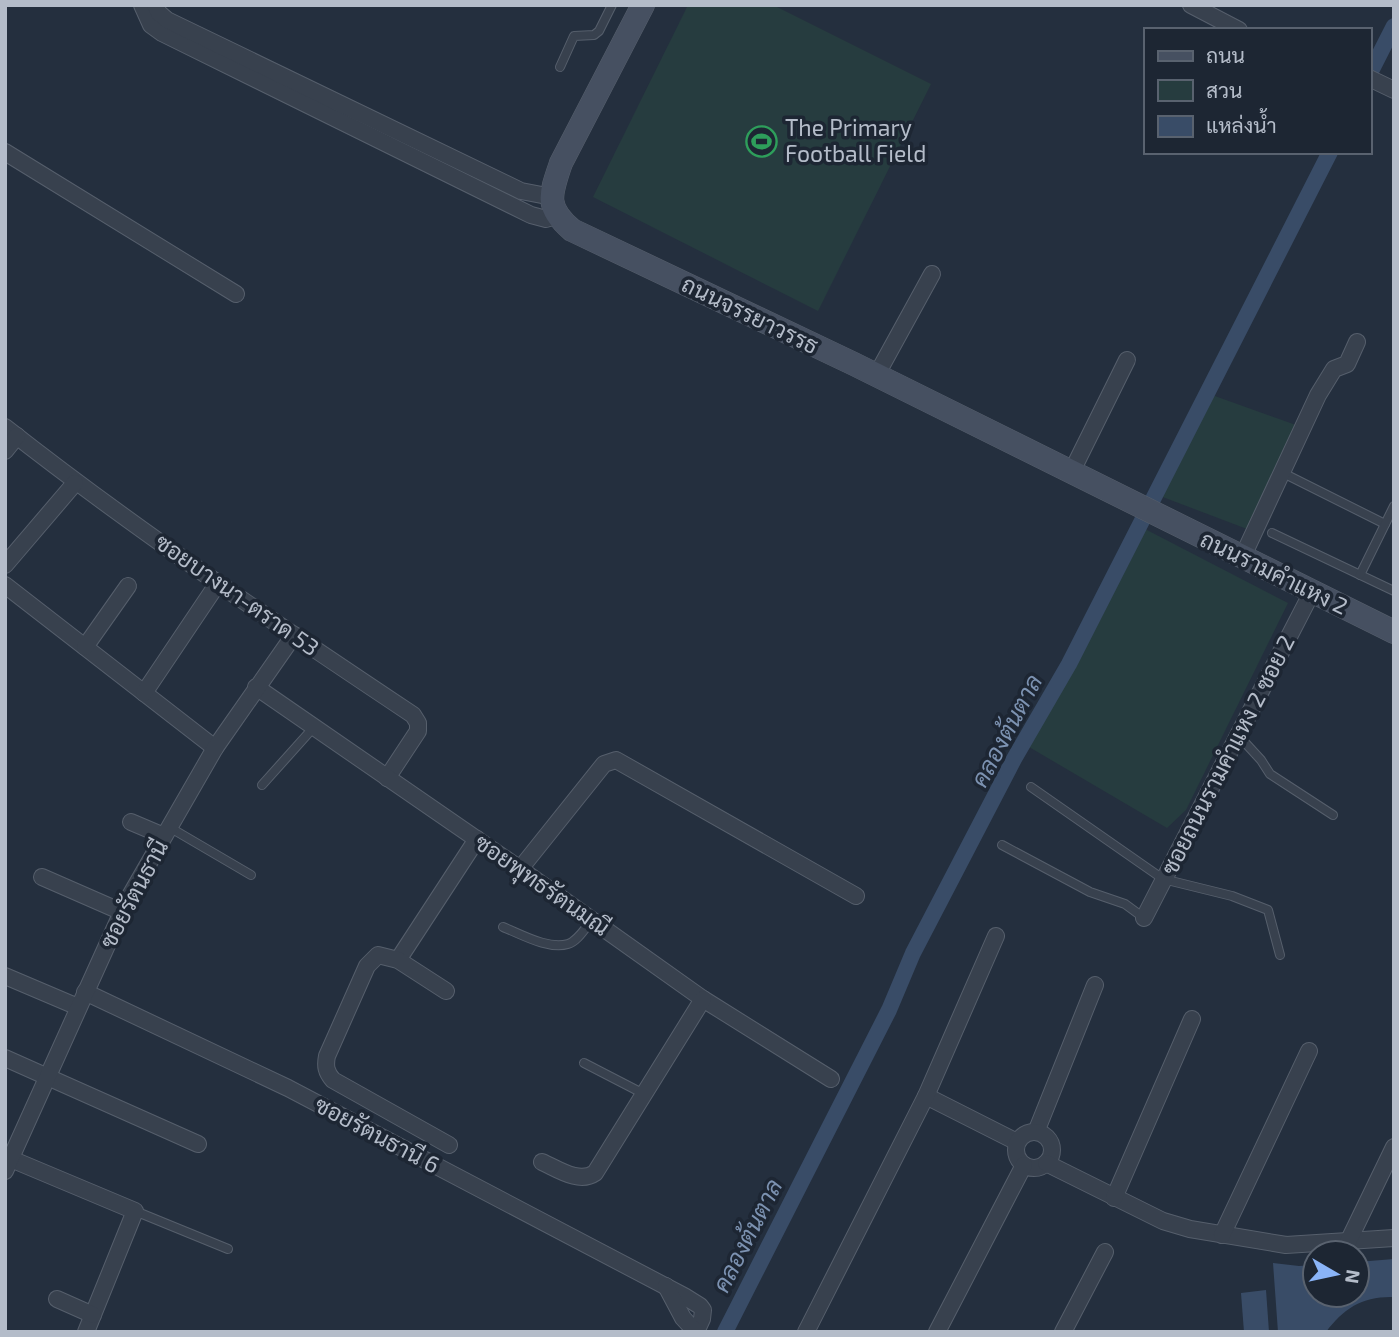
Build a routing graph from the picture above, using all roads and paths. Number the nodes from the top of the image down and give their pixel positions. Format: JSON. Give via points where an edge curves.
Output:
{"nodes":[{"id":1,"x":142,"y":5,"type":"edge"},
{"id":2,"x":155,"y":5,"type":"edge"},
{"id":3,"x":612,"y":5,"type":"edge"},
{"id":4,"x":643,"y":5,"type":"edge"},
{"id":5,"x":1191,"y":5,"type":"edge"},
{"id":6,"x":1235,"y":28,"type":"edge"},
{"id":7,"x":559,"y":67,"type":"dead end"},
{"id":8,"x":1371,"y":79,"type":"edge"},
{"id":9,"x":1394,"y":90,"type":"edge"},
{"id":10,"x":316,"y":101,"type":"junction"},
{"id":11,"x":5,"y":152,"type":"edge"},
{"id":12,"x":554,"y":206,"type":"junction"},
{"id":13,"x":932,"y":274,"type":"dead end"},
{"id":14,"x":236,"y":294,"type":"dead end"},
{"id":15,"x":1357,"y":342,"type":"dead end"},
{"id":16,"x":1127,"y":360,"type":"dead end"},
{"id":17,"x":876,"y":376,"type":"junction"},
{"id":18,"x":11,"y":431,"type":"edge"},
{"id":19,"x":5,"y":451,"type":"edge"},
{"id":20,"x":1072,"y":471,"type":"junction"},
{"id":21,"x":1280,"y":472,"type":"junction"},
{"id":22,"x":75,"y":482,"type":"junction"},
{"id":23,"x":1394,"y":506,"type":"edge"},
{"id":24,"x":1147,"y":510,"type":"joint"},
{"id":25,"x":1385,"y":524,"type":"junction"},
{"id":26,"x":1272,"y":533,"type":"dead end"},
{"id":27,"x":1242,"y":558,"type":"junction"},
{"id":28,"x":5,"y":565,"type":"edge"},
{"id":29,"x":1360,"y":575,"type":"junction"},
{"id":30,"x":218,"y":583,"type":"junction"},
{"id":31,"x":5,"y":585,"type":"edge"},
{"id":32,"x":128,"y":586,"type":"dead end"},
{"id":33,"x":1394,"y":591,"type":"edge"},
{"id":34,"x":1312,"y":592,"type":"junction"},
{"id":35,"x":1394,"y":632,"type":"edge"},
{"id":36,"x":294,"y":635,"type":"junction"},
{"id":37,"x":85,"y":647,"type":"junction"},
{"id":38,"x":256,"y":687,"type":"junction"},
{"id":39,"x":144,"y":693,"type":"junction"},
{"id":40,"x":314,"y":727,"type":"junction"},
{"id":41,"x":1238,"y":735,"type":"junction"},
{"id":42,"x":215,"y":747,"type":"junction"},
{"id":43,"x":387,"y":778,"type":"junction"},
{"id":44,"x":262,"y":785,"type":"dead end"},
{"id":45,"x":1031,"y":787,"type":"dead end"},
{"id":46,"x":1333,"y":815,"type":"dead end"},
{"id":47,"x":131,"y":822,"type":"dead end"},
{"id":48,"x":167,"y":832,"type":"junction"},
{"id":49,"x":477,"y":839,"type":"junction"},
{"id":50,"x":1002,"y":845,"type":"dead end"},
{"id":51,"x":520,"y":869,"type":"junction"},
{"id":52,"x":251,"y":875,"type":"dead end"},
{"id":53,"x":42,"y":877,"type":"dead end"},
{"id":54,"x":1163,"y":879,"type":"junction"},
{"id":55,"x":856,"y":896,"type":"dead end"},
{"id":56,"x":122,"y":912,"type":"junction"},
{"id":57,"x":1144,"y":918,"type":"joint"},
{"id":58,"x":592,"y":920,"type":"junction"},
{"id":59,"x":503,"y":927,"type":"dead end"},
{"id":60,"x":996,"y":936,"type":"dead end"},
{"id":61,"x":1280,"y":955,"type":"dead end"},
{"id":62,"x":398,"y":960,"type":"junction"},
{"id":63,"x":5,"y":976,"type":"edge"},
{"id":64,"x":1094,"y":985,"type":"dead end"},
{"id":65,"x":446,"y":991,"type":"dead end"},
{"id":66,"x":82,"y":999,"type":"junction"},
{"id":67,"x":703,"y":999,"type":"junction"},
{"id":68,"x":1192,"y":1019,"type":"dead end"},
{"id":69,"x":1309,"y":1051,"type":"dead end"},
{"id":70,"x":5,"y":1058,"type":"edge"},
{"id":71,"x":584,"y":1063,"type":"dead end"},
{"id":72,"x":47,"y":1075,"type":"junction"},
{"id":73,"x":831,"y":1079,"type":"dead end"},
{"id":74,"x":645,"y":1094,"type":"junction"},
{"id":75,"x":926,"y":1096,"type":"junction"},
{"id":76,"x":1036,"y":1132,"type":"junction"},
{"id":77,"x":1017,"y":1142,"type":"junction"},
{"id":78,"x":198,"y":1144,"type":"dead end"},
{"id":79,"x":449,"y":1145,"type":"dead end"},
{"id":80,"x":1394,"y":1147,"type":"edge"},
{"id":81,"x":9,"y":1157,"type":"edge"},
{"id":82,"x":542,"y":1162,"type":"dead end"},
{"id":83,"x":1046,"y":1163,"type":"junction"},
{"id":84,"x":1024,"y":1165,"type":"junction"},
{"id":85,"x":1114,"y":1198,"type":"junction"},
{"id":86,"x":135,"y":1211,"type":"junction"},
{"id":87,"x":1222,"y":1235,"type":"junction"},
{"id":88,"x":1394,"y":1238,"type":"edge"},
{"id":89,"x":1349,"y":1239,"type":"edge"},
{"id":90,"x":1371,"y":1240,"type":"edge"},
{"id":91,"x":1301,"y":1244,"type":"edge"},
{"id":92,"x":228,"y":1249,"type":"dead end"},
{"id":93,"x":1105,"y":1252,"type":"dead end"},
{"id":94,"x":57,"y":1299,"type":"dead end"},
{"id":95,"x":93,"y":1315,"type":"junction"},
{"id":96,"x":86,"y":1332,"type":"edge"},
{"id":97,"x":696,"y":1332,"type":"edge"},
{"id":98,"x":806,"y":1332,"type":"edge"},
{"id":99,"x":937,"y":1332,"type":"edge"},
{"id":100,"x":1063,"y":1332,"type":"edge"}],
"edges":[{"from":1,"to":10,"type":"street","via":[[151,25],[162,33]]},
{"from":2,"to":10,"type":"street","via":[[167,20]]},
{"from":3,"to":7,"type":"lane","via":[[599,31],[572,39]]},
{"from":4,"to":12,"type":"main road","via":[[561,163]]},
{"from":5,"to":6,"type":"street"},
{"from":8,"to":9,"type":"street"},
{"from":10,"to":12,"type":"street","via":[[531,215],[546,219]]},
{"from":11,"to":14,"type":"street"},
{"from":12,"to":17,"type":"main road","name":"ถนนจรรยาวรรธ","via":[[572,230]]},
{"from":13,"to":17,"type":"street"},
{"from":15,"to":21,"type":"street","via":[[1347,364],[1334,369],[1318,395]]},
{"from":16,"to":20,"type":"street"},
{"from":17,"to":20,"type":"main road","name":"ถนนจรรยาวรรธ"},
{"from":18,"to":19,"type":"street"},
{"from":18,"to":22,"type":"street","name":"ซอยบางนา-ตราด 53"},
{"from":20,"to":24,"type":"main road","name":"ถนนจรรยาวรรธ"},
{"from":21,"to":25,"type":"lane"},
{"from":21,"to":27,"type":"street"},
{"from":22,"to":28,"type":"street"},
{"from":22,"to":30,"type":"street","name":"ซอยบางนา-ตราด 53"},
{"from":23,"to":25,"type":"lane"},
{"from":24,"to":27,"type":"main road","name":"ถนนรามคำแหง 2"},
{"from":25,"to":29,"type":"lane"},
{"from":26,"to":29,"type":"lane"},
{"from":27,"to":34,"type":"main road","name":"ถนนรามคำแหง 2"},
{"from":29,"to":33,"type":"lane"},
{"from":30,"to":36,"type":"street","name":"ซอยบางนา-ตราด 53"},
{"from":30,"to":39,"type":"street"},
{"from":31,"to":37,"type":"street"},
{"from":32,"to":37,"type":"street"},
{"from":34,"to":35,"type":"main road","name":"ถนนรามคำแหง 2"},
{"from":34,"to":41,"type":"street","name":"ซอยถนนรามคำแหง 2 ซอย 2"},
{"from":36,"to":38,"type":"street","name":"ซอยรัตนธานี"},
{"from":36,"to":43,"type":"street","name":"ซอยบางนา-ตราด 53","via":[[413,715],[418,731]]},
{"from":37,"to":39,"type":"street"},
{"from":38,"to":40,"type":"street","name":"ซอยพุทธรัตนมณี"},
{"from":38,"to":42,"type":"street","name":"ซอยรัตนธานี"},
{"from":39,"to":42,"type":"street"},
{"from":40,"to":43,"type":"street","name":"ซอยพุทธรัตนมณี"},
{"from":40,"to":44,"type":"lane"},
{"from":41,"to":46,"type":"lane","via":[[1270,774]]},
{"from":41,"to":54,"type":"street","name":"ซอยถนนรามคำแหง 2 ซอย 2"},
{"from":42,"to":48,"type":"street","name":"ซอยรัตนธานี"},
{"from":43,"to":49,"type":"street","name":"ซอยพุทธรัตนมณี"},
{"from":45,"to":54,"type":"lane"},
{"from":47,"to":48,"type":"street"},
{"from":48,"to":52,"type":"lane"},
{"from":48,"to":56,"type":"street","name":"ซอยรัตนธานี"},
{"from":49,"to":51,"type":"street","name":"ซอยพุทธรัตนมณี"},
{"from":49,"to":62,"type":"street"},
{"from":50,"to":57,"type":"lane","via":[[1105,900],[1125,904]]},
{"from":51,"to":55,"type":"street","via":[[604,764],[616,760]]},
{"from":51,"to":58,"type":"street","name":"ซอยพุทธรัตนมณี"},
{"from":53,"to":56,"type":"street"},
{"from":54,"to":57,"type":"street","name":"ซอยถนนรามคำแหง 2 ซอย 2"},
{"from":54,"to":61,"type":"lane","via":[[1268,910]]},
{"from":56,"to":66,"type":"street","name":"ซอยรัตนธานี"},
{"from":58,"to":59,"type":"lane","via":[[567,944],[531,939]]},
{"from":58,"to":67,"type":"street","name":"ซอยพุทธรัตนมณี"},
{"from":60,"to":75,"type":"street"},
{"from":62,"to":65,"type":"street"},
{"from":62,"to":79,"type":"street","via":[[378,955],[367,966],[327,1056],[327,1073],[343,1087]]},
{"from":63,"to":66,"type":"street","name":"ซอยรัตนธานี 6"},
{"from":64,"to":76,"type":"street"},
{"from":66,"to":72,"type":"street","name":"ซอยรัตนธานี"},
{"from":66,"to":97,"type":"street","name":"ซอยรัตนธานี 6","via":[[288,1088],[666,1286]]},
{"from":67,"to":73,"type":"street","name":"ซอยพุทธรัตนมณี"},
{"from":67,"to":74,"type":"street"},
{"from":68,"to":85,"type":"street"},
{"from":69,"to":87,"type":"street"},
{"from":70,"to":72,"type":"street"},
{"from":71,"to":74,"type":"lane"},
{"from":72,"to":78,"type":"street"},
{"from":72,"to":81,"type":"street","name":"ซอยรัตนธานี"},
{"from":74,"to":82,"type":"street","via":[[589,1177]]},
{"from":75,"to":77,"type":"street"},
{"from":75,"to":98,"type":"street"},
{"from":76,"to":77,"type":"street"},
{"from":76,"to":83,"type":"street","via":[[1050,1142]]},
{"from":77,"to":84,"type":"street","via":[[1016,1153]]},
{"from":80,"to":89,"type":"street"},
{"from":81,"to":86,"type":"street"},
{"from":83,"to":84,"type":"street"},
{"from":83,"to":85,"type":"street"},
{"from":84,"to":99,"type":"street"},
{"from":85,"to":87,"type":"street","via":[[1163,1221]]},
{"from":86,"to":92,"type":"lane"},
{"from":86,"to":95,"type":"street"},
{"from":87,"to":91,"type":"street"},
{"from":88,"to":90,"type":"street"},
{"from":93,"to":100,"type":"street"},
{"from":94,"to":95,"type":"street"},
{"from":95,"to":96,"type":"street"}]}
